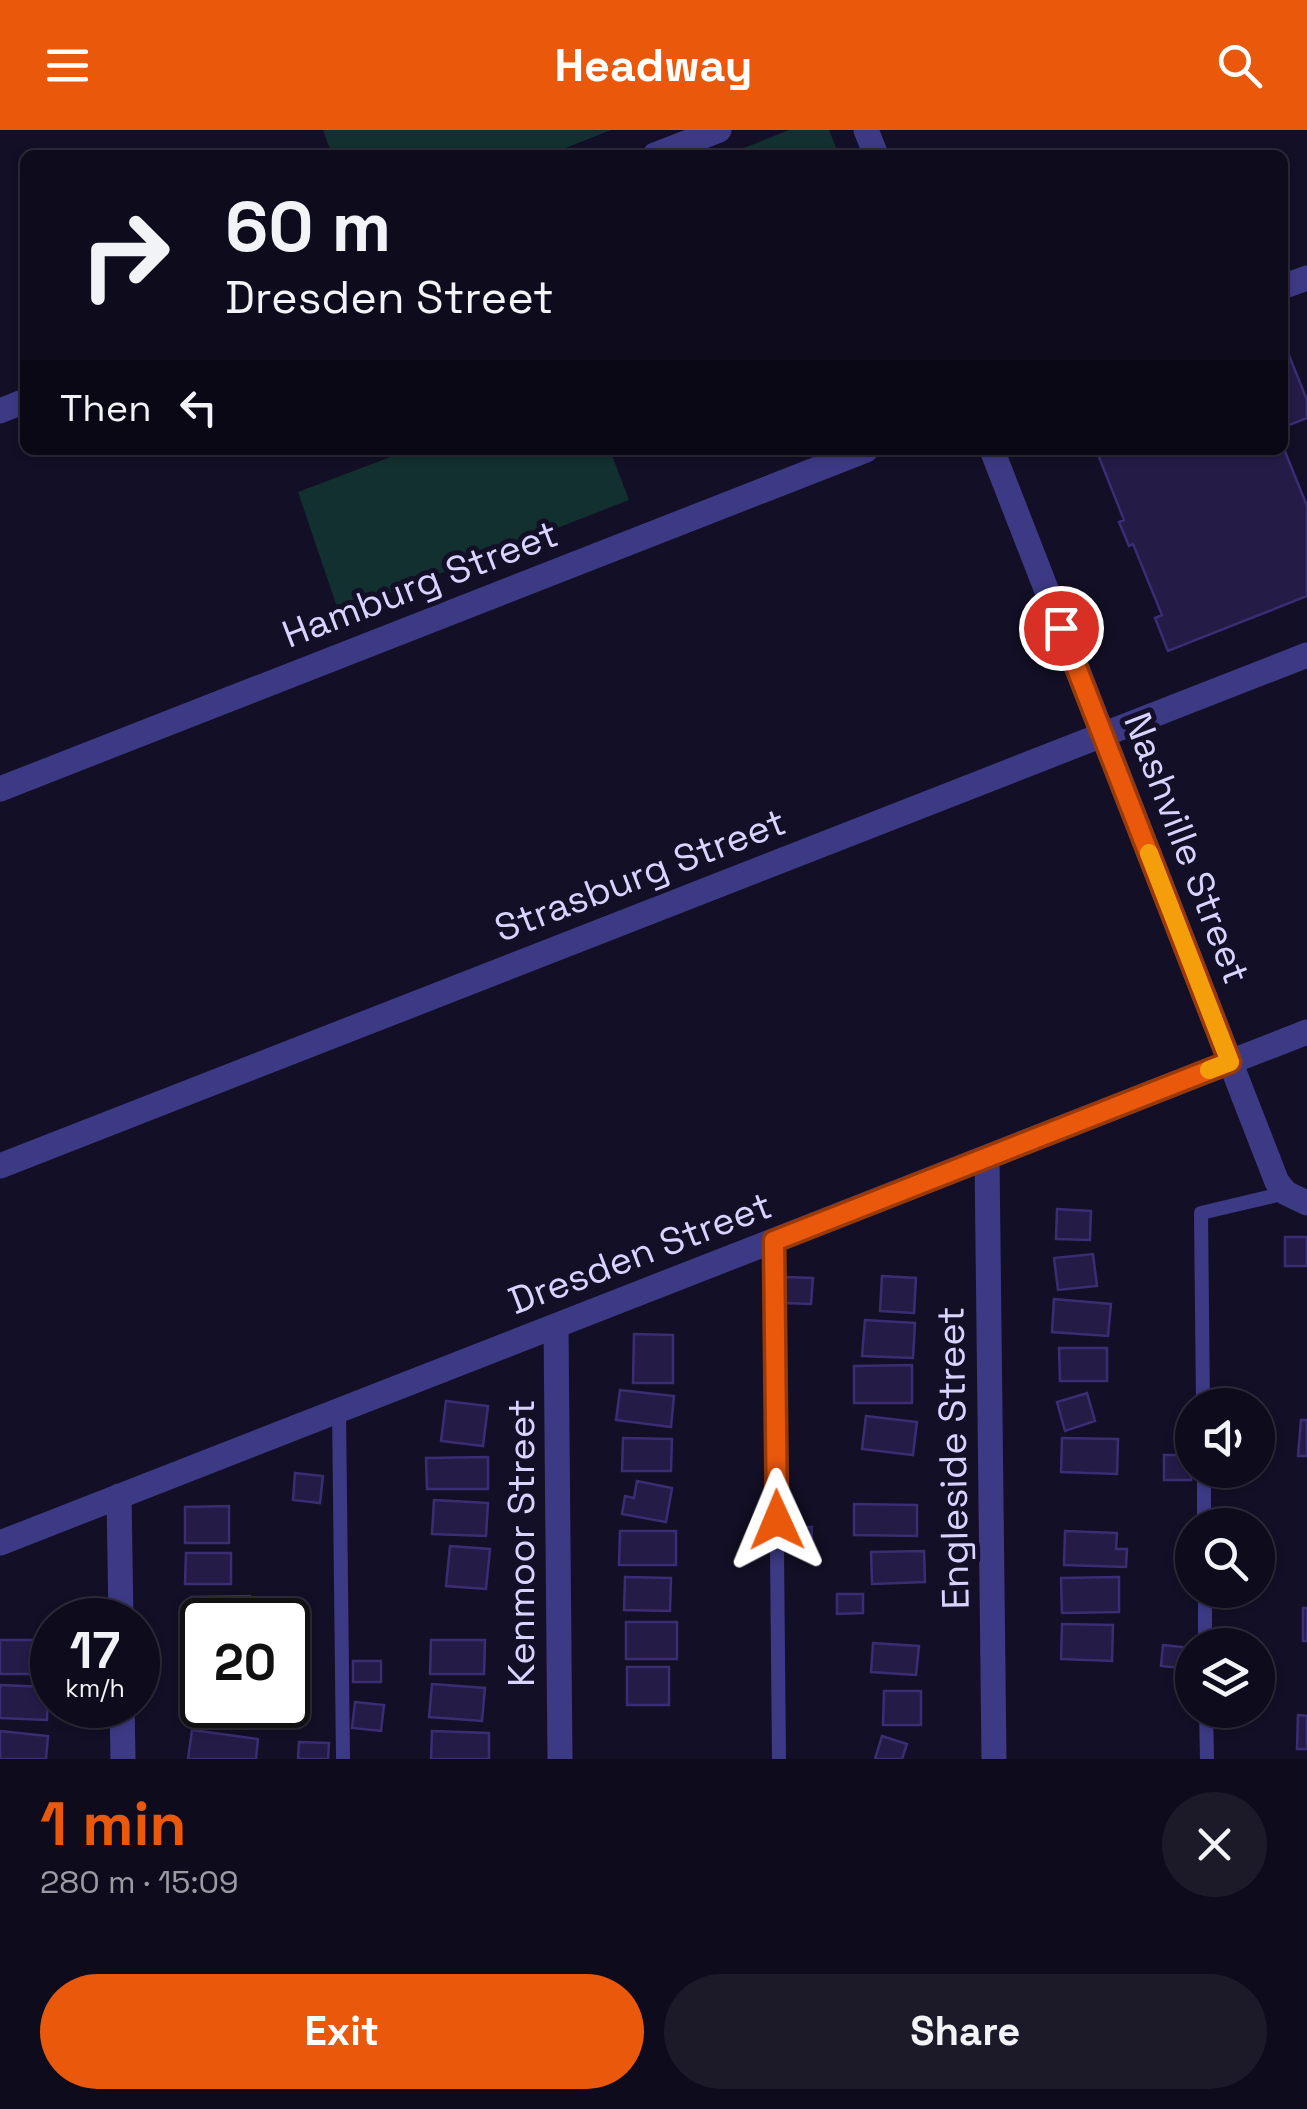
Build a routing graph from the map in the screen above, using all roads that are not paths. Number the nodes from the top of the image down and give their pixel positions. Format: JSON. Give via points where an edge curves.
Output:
{"nodes":[{"id":1,"x":719,"y":130,"type":"edge"},
{"id":2,"x":668,"y":150,"type":"edge"},
{"id":3,"x":853,"y":455,"type":"edge"},
{"id":4,"x":994,"y":455,"type":"edge"},
{"id":5,"x":1307,"y":655,"type":"edge"},
{"id":6,"x":1103,"y":734,"type":"junction"},
{"id":7,"x":0,"y":788,"type":"edge"},
{"id":8,"x":1307,"y":1032,"type":"edge"},
{"id":9,"x":1230,"y":1062,"type":"junction"},
{"id":10,"x":987,"y":1157,"type":"junction"},
{"id":11,"x":0,"y":1166,"type":"edge"},
{"id":12,"x":1296,"y":1198,"type":"edge"},
{"id":13,"x":774,"y":1241,"type":"junction"},
{"id":14,"x":556,"y":1326,"type":"junction"},
{"id":15,"x":1203,"y":1388,"type":"edge"},
{"id":16,"x":340,"y":1410,"type":"junction"},
{"id":17,"x":118,"y":1496,"type":"junction"},
{"id":18,"x":0,"y":1543,"type":"edge"},
{"id":19,"x":120,"y":1598,"type":"edge"},
{"id":20,"x":122,"y":1728,"type":"edge"},
{"id":21,"x":1206,"y":1728,"type":"edge"},
{"id":22,"x":123,"y":1759,"type":"edge"},
{"id":23,"x":344,"y":1759,"type":"edge"},
{"id":24,"x":560,"y":1759,"type":"edge"},
{"id":25,"x":778,"y":1759,"type":"edge"},
{"id":26,"x":994,"y":1759,"type":"edge"},
{"id":27,"x":1207,"y":1759,"type":"edge"}],
"edges":[{"from":1,"to":2,"type":"street"},
{"from":3,"to":7,"type":"street","name":"Hamburg Street"},
{"from":4,"to":6,"type":"street","name":"Nashville Street"},
{"from":5,"to":6,"type":"street","name":"Strasburg Street"},
{"from":6,"to":9,"type":"street","name":"Nashville Street"},
{"from":6,"to":11,"type":"street","name":"Strasburg Street"},
{"from":8,"to":9,"type":"street","name":"Dresden Street"},
{"from":9,"to":10,"type":"street","name":"Dresden Street"},
{"from":9,"to":12,"type":"street","name":"Nashville Street","via":[[1277,1182]]},
{"from":10,"to":13,"type":"street","name":"Dresden Street"},
{"from":10,"to":26,"type":"street","name":"Engleside Street"},
{"from":12,"to":15,"type":"lane","via":[[1201,1213]]},
{"from":13,"to":14,"type":"street","name":"Dresden Street"},
{"from":13,"to":25,"type":"lane"},
{"from":14,"to":16,"type":"street","name":"Dresden Street"},
{"from":14,"to":24,"type":"street","name":"Kenmoor Street"},
{"from":16,"to":17,"type":"street","name":"Dresden Street"},
{"from":16,"to":23,"type":"lane"},
{"from":17,"to":18,"type":"street","name":"Dresden Street"},
{"from":17,"to":19,"type":"street"},
{"from":20,"to":22,"type":"street"},
{"from":21,"to":27,"type":"lane"}]}
